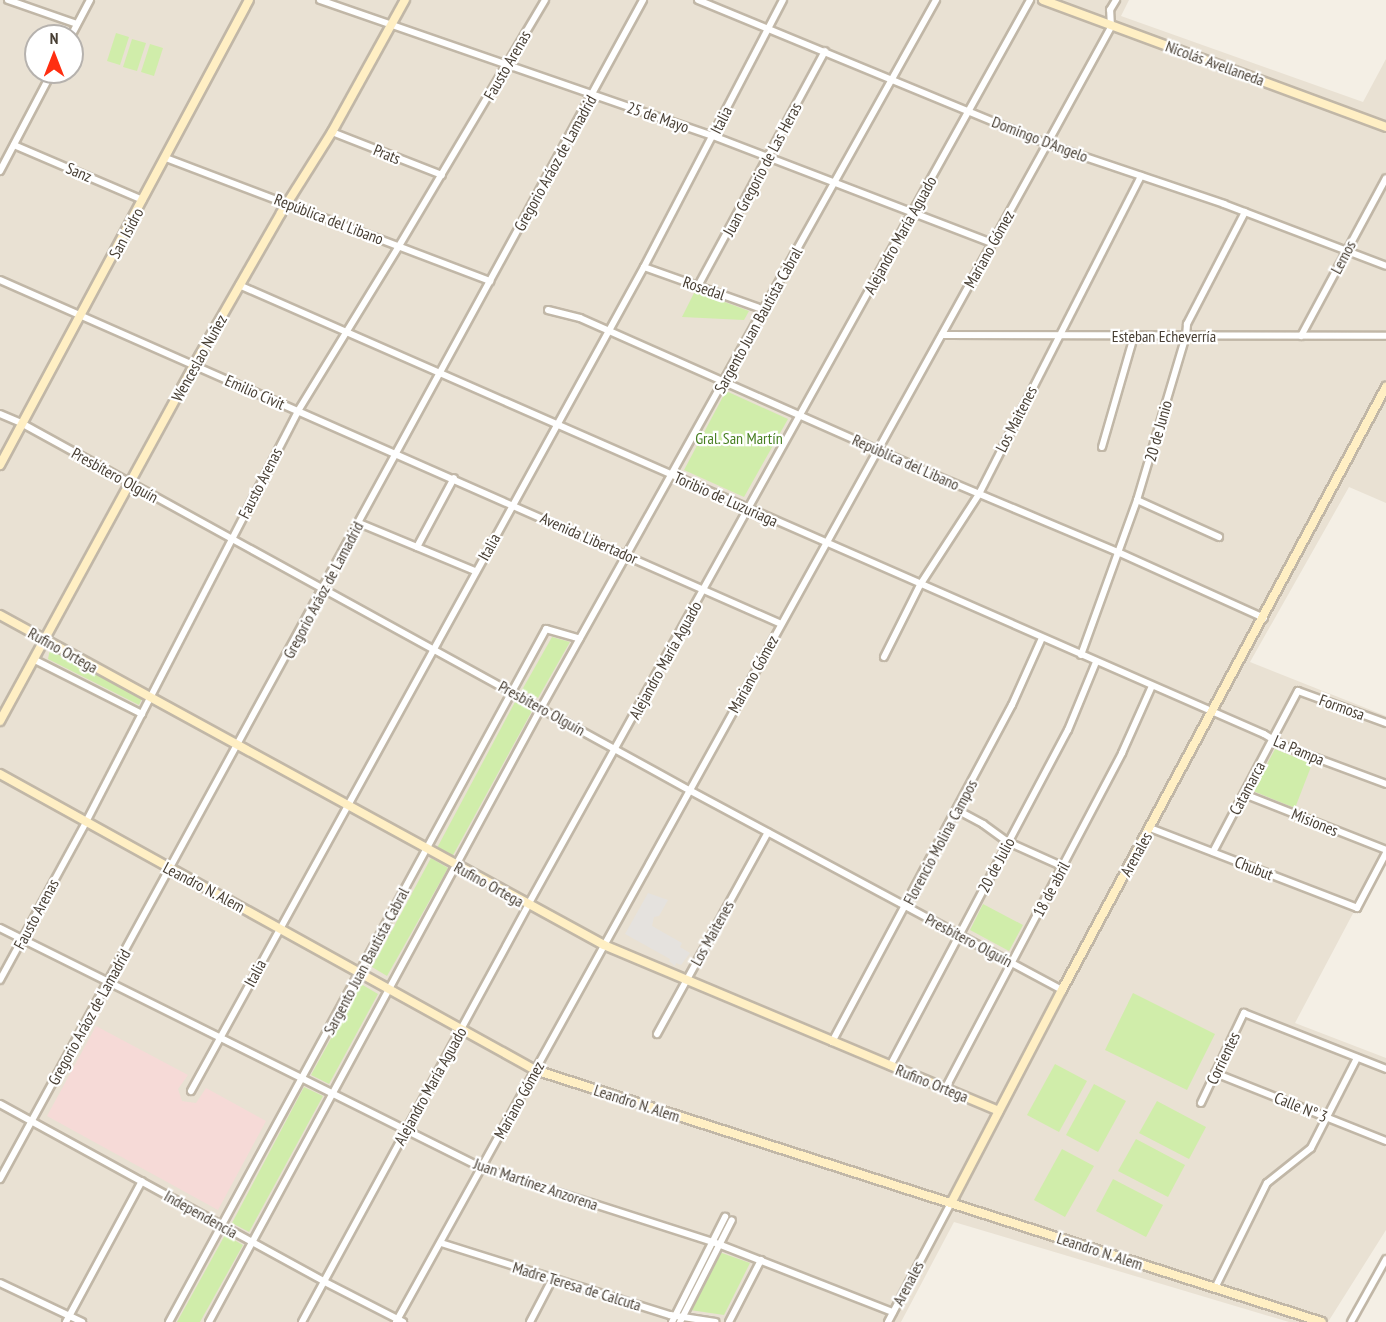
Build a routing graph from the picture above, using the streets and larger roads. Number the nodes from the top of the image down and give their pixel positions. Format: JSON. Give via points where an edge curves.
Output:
{"nodes":[{"id":1,"x":8,"y":0,"type":"edge"},
{"id":2,"x":90,"y":0,"type":"edge"},
{"id":3,"x":249,"y":0,"type":"edge"},
{"id":4,"x":320,"y":0,"type":"edge"},
{"id":5,"x":405,"y":0,"type":"edge"},
{"id":6,"x":545,"y":0,"type":"edge"},
{"id":7,"x":643,"y":0,"type":"edge"},
{"id":8,"x":698,"y":0,"type":"edge"},
{"id":9,"x":783,"y":0,"type":"edge"},
{"id":10,"x":936,"y":0,"type":"edge"},
{"id":11,"x":1030,"y":0,"type":"edge"},
{"id":12,"x":1043,"y":0,"type":"edge"},
{"id":13,"x":1116,"y":0,"type":"edge"},
{"id":14,"x":77,"y":24,"type":"joint"},
{"id":15,"x":393,"y":24,"type":"junction"},
{"id":16,"x":1111,"y":27,"type":"junction"},
{"id":17,"x":768,"y":29,"type":"junction"},
{"id":18,"x":825,"y":51,"type":"junction"},
{"id":19,"x":507,"y":64,"type":"junction"},
{"id":20,"x":892,"y":78,"type":"junction"},
{"id":21,"x":46,"y":84,"type":"edge"},
{"id":22,"x":592,"y":94,"type":"junction"},
{"id":23,"x":968,"y":111,"type":"junction"},
{"id":24,"x":1386,"y":127,"type":"edge"},
{"id":25,"x":332,"y":132,"type":"junction"},
{"id":26,"x":713,"y":136,"type":"junction"},
{"id":27,"x":1047,"y":144,"type":"junction"},
{"id":28,"x":14,"y":145,"type":"junction"},
{"id":29,"x":769,"y":156,"type":"junction"},
{"id":30,"x":166,"y":158,"type":"junction"},
{"id":31,"x":1,"y":169,"type":"edge"},
{"id":32,"x":442,"y":175,"type":"junction"},
{"id":33,"x":1141,"y":176,"type":"junction"},
{"id":34,"x":1386,"y":178,"type":"edge"},
{"id":35,"x":835,"y":181,"type":"junction"},
{"id":36,"x":143,"y":200,"type":"junction"},
{"id":37,"x":288,"y":203,"type":"junction"},
{"id":38,"x":913,"y":212,"type":"junction"},
{"id":39,"x":1245,"y":212,"type":"junction"},
{"id":40,"x":992,"y":243,"type":"junction"},
{"id":41,"x":399,"y":246,"type":"junction"},
{"id":42,"x":1346,"y":251,"type":"junction"},
{"id":43,"x":1386,"y":266,"type":"edge"},
{"id":44,"x":644,"y":267,"type":"junction"},
{"id":45,"x":0,"y":280,"type":"edge"},
{"id":46,"x":490,"y":281,"type":"junction"},
{"id":47,"x":239,"y":285,"type":"junction"},
{"id":48,"x":698,"y":286,"type":"junction"},
{"id":49,"x":548,"y":310,"type":"dead end"},
{"id":50,"x":765,"y":310,"type":"junction"},
{"id":51,"x":82,"y":316,"type":"junction"},
{"id":52,"x":346,"y":330,"type":"junction"},
{"id":53,"x":609,"y":330,"type":"junction"},
{"id":54,"x":942,"y":335,"type":"junction"},
{"id":55,"x":1058,"y":335,"type":"junction"},
{"id":56,"x":1134,"y":336,"type":"junction"},
{"id":57,"x":1186,"y":336,"type":"junction"},
{"id":58,"x":1301,"y":336,"type":"junction"},
{"id":59,"x":1386,"y":336,"type":"edge"},
{"id":60,"x":194,"y":365,"type":"junction"},
{"id":61,"x":440,"y":372,"type":"junction"},
{"id":62,"x":724,"y":382,"type":"junction"},
{"id":63,"x":1386,"y":387,"type":"edge"},
{"id":64,"x":298,"y":411,"type":"junction"},
{"id":65,"x":0,"y":414,"type":"edge"},
{"id":66,"x":800,"y":416,"type":"junction"},
{"id":67,"x":23,"y":424,"type":"junction"},
{"id":68,"x":558,"y":424,"type":"junction"},
{"id":69,"x":1102,"y":447,"type":"dead end"},
{"id":70,"x":876,"y":450,"type":"junction"},
{"id":71,"x":396,"y":453,"type":"junction"},
{"id":72,"x":0,"y":465,"type":"edge"},
{"id":73,"x":671,"y":475,"type":"junction"},
{"id":74,"x":454,"y":478,"type":"junction"},
{"id":75,"x":131,"y":484,"type":"junction"},
{"id":76,"x":978,"y":494,"type":"junction"},
{"id":77,"x":1137,"y":500,"type":"junction"},
{"id":78,"x":512,"y":504,"type":"junction"},
{"id":79,"x":749,"y":509,"type":"junction"},
{"id":80,"x":359,"y":523,"type":"junction"},
{"id":81,"x":1219,"y":537,"type":"dead end"},
{"id":82,"x":231,"y":540,"type":"junction"},
{"id":83,"x":826,"y":543,"type":"junction"},
{"id":84,"x":417,"y":547,"type":"junction"},
{"id":85,"x":1120,"y":553,"type":"junction"},
{"id":86,"x":627,"y":555,"type":"junction"},
{"id":87,"x":476,"y":571,"type":"junction"},
{"id":88,"x":920,"y":585,"type":"junction"},
{"id":89,"x":324,"y":589,"type":"junction"},
{"id":90,"x":704,"y":590,"type":"junction"},
{"id":91,"x":0,"y":615,"type":"edge"},
{"id":92,"x":1264,"y":618,"type":"junction"},
{"id":93,"x":781,"y":624,"type":"junction"},
{"id":94,"x":1042,"y":638,"type":"junction"},
{"id":95,"x":580,"y":639,"type":"junction"},
{"id":96,"x":46,"y":640,"type":"junction"},
{"id":97,"x":433,"y":649,"type":"junction"},
{"id":98,"x":1081,"y":655,"type":"junction"},
{"id":99,"x":884,"y":657,"type":"dead end"},
{"id":100,"x":35,"y":660,"type":"junction"},
{"id":101,"x":1096,"y":662,"type":"junction"},
{"id":102,"x":1152,"y":686,"type":"junction"},
{"id":103,"x":1298,"y":691,"type":"joint"},
{"id":104,"x":511,"y":692,"type":"junction"},
{"id":105,"x":150,"y":699,"type":"junction"},
{"id":106,"x":541,"y":708,"type":"junction"},
{"id":107,"x":1213,"y":713,"type":"junction"},
{"id":108,"x":142,"y":714,"type":"junction"},
{"id":109,"x":0,"y":721,"type":"edge"},
{"id":110,"x":1386,"y":723,"type":"edge"},
{"id":111,"x":1273,"y":740,"type":"junction"},
{"id":112,"x":238,"y":746,"type":"junction"},
{"id":113,"x":615,"y":748,"type":"junction"},
{"id":114,"x":0,"y":774,"type":"edge"},
{"id":115,"x":1386,"y":784,"type":"edge"},
{"id":116,"x":689,"y":790,"type":"junction"},
{"id":117,"x":1244,"y":794,"type":"junction"},
{"id":118,"x":347,"y":806,"type":"junction"},
{"id":119,"x":957,"y":810,"type":"junction"},
{"id":120,"x":86,"y":822,"type":"junction"},
{"id":121,"x":1150,"y":828,"type":"junction"},
{"id":122,"x":768,"y":832,"type":"junction"},
{"id":123,"x":1008,"y":842,"type":"junction"},
{"id":124,"x":426,"y":850,"type":"junction"},
{"id":125,"x":1213,"y":852,"type":"junction"},
{"id":126,"x":1386,"y":852,"type":"edge"},
{"id":127,"x":457,"y":866,"type":"junction"},
{"id":128,"x":1064,"y":867,"type":"junction"},
{"id":129,"x":171,"y":869,"type":"junction"},
{"id":130,"x":528,"y":905,"type":"junction"},
{"id":131,"x":906,"y":906,"type":"junction"},
{"id":132,"x":0,"y":928,"type":"edge"},
{"id":133,"x":279,"y":928,"type":"junction"},
{"id":134,"x":958,"y":934,"type":"junction"},
{"id":135,"x":22,"y":939,"type":"junction"},
{"id":136,"x":604,"y":945,"type":"junction"},
{"id":137,"x":1011,"y":963,"type":"junction"},
{"id":138,"x":359,"y":973,"type":"junction"},
{"id":139,"x":0,"y":980,"type":"edge"},
{"id":140,"x":686,"y":980,"type":"junction"},
{"id":141,"x":107,"y":982,"type":"junction"},
{"id":142,"x":390,"y":990,"type":"junction"},
{"id":143,"x":1062,"y":990,"type":"junction"},
{"id":144,"x":461,"y":1029,"type":"junction"},
{"id":145,"x":657,"y":1034,"type":"dead end"},
{"id":146,"x":221,"y":1038,"type":"junction"},
{"id":147,"x":832,"y":1042,"type":"junction"},
{"id":148,"x":1357,"y":1058,"type":"junction"},
{"id":149,"x":891,"y":1066,"type":"junction"},
{"id":150,"x":1386,"y":1069,"type":"edge"},
{"id":151,"x":535,"y":1070,"type":"junction"},
{"id":152,"x":1215,"y":1073,"type":"junction"},
{"id":153,"x":303,"y":1078,"type":"junction"},
{"id":154,"x":945,"y":1089,"type":"junction"},
{"id":155,"x":191,"y":1091,"type":"dead end"},
{"id":156,"x":333,"y":1093,"type":"junction"},
{"id":157,"x":1201,"y":1103,"type":"dead end"},
{"id":158,"x":0,"y":1104,"type":"edge"},
{"id":159,"x":999,"y":1111,"type":"junction"},
{"id":160,"x":1327,"y":1118,"type":"junction"},
{"id":161,"x":32,"y":1121,"type":"junction"},
{"id":162,"x":406,"y":1130,"type":"junction"},
{"id":163,"x":1386,"y":1141,"type":"edge"},
{"id":164,"x":482,"y":1168,"type":"junction"},
{"id":165,"x":0,"y":1179,"type":"edge"},
{"id":166,"x":142,"y":1181,"type":"junction"},
{"id":167,"x":951,"y":1203,"type":"junction"},
{"id":168,"x":725,"y":1217,"type":"dead end"},
{"id":169,"x":732,"y":1220,"type":"dead end"},
{"id":170,"x":222,"y":1225,"type":"junction"},
{"id":171,"x":252,"y":1242,"type":"junction"},
{"id":172,"x":441,"y":1243,"type":"junction"},
{"id":173,"x":716,"y":1243,"type":"junction"},
{"id":174,"x":1386,"y":1259,"type":"edge"},
{"id":175,"x":761,"y":1260,"type":"junction"},
{"id":176,"x":553,"y":1278,"type":"junction"},
{"id":177,"x":323,"y":1281,"type":"junction"},
{"id":178,"x":0,"y":1283,"type":"edge"},
{"id":179,"x":1215,"y":1288,"type":"junction"},
{"id":180,"x":893,"y":1312,"type":"junction"},
{"id":181,"x":67,"y":1319,"type":"edge"},
{"id":182,"x":674,"y":1319,"type":"edge"},
{"id":183,"x":682,"y":1319,"type":"edge"},
{"id":184,"x":399,"y":1321,"type":"edge"},
{"id":185,"x":82,"y":1322,"type":"edge"},
{"id":186,"x":169,"y":1322,"type":"edge"},
{"id":187,"x":209,"y":1322,"type":"edge"},
{"id":188,"x":302,"y":1322,"type":"edge"},
{"id":189,"x":530,"y":1322,"type":"edge"},
{"id":190,"x":715,"y":1322,"type":"edge"},
{"id":191,"x":729,"y":1322,"type":"edge"},
{"id":192,"x":888,"y":1322,"type":"edge"},
{"id":193,"x":1322,"y":1322,"type":"edge"},
{"id":194,"x":1351,"y":1322,"type":"edge"}],
"edges":[{"from":1,"to":14,"type":"street"},
{"from":2,"to":14,"type":"street"},
{"from":3,"to":30,"type":"street","name":"San Isidro"},
{"from":4,"to":15,"type":"street","name":"25 de Mayo"},
{"from":5,"to":15,"type":"street","name":"Wenceslao Nuñez"},
{"from":6,"to":19,"type":"street","name":"Fausto Arenas"},
{"from":7,"to":22,"type":"street","name":"Gregorio Aráoz de Lamadrid"},
{"from":8,"to":17,"type":"street","name":"Domingo D'Angelo"},
{"from":9,"to":17,"type":"street","name":"Italia"},
{"from":10,"to":20,"type":"street","name":"Sargento Juan Bautista Cabral"},
{"from":11,"to":23,"type":"street","name":"Alejandro María Aguado"},
{"from":12,"to":16,"type":"street","name":"Nicolás Avellaneda"},
{"from":13,"to":16,"type":"street","name":"Mariano Gómez","via":[[1110,10]]},
{"from":15,"to":19,"type":"street","name":"25 de Mayo"},
{"from":15,"to":25,"type":"street","name":"Wenceslao Nuñez"},
{"from":16,"to":24,"type":"street","name":"Nicolás Avellaneda"},
{"from":16,"to":27,"type":"street","name":"Mariano Gómez"},
{"from":17,"to":18,"type":"street","name":"Domingo D'Angelo"},
{"from":17,"to":26,"type":"street","name":"Italia"},
{"from":18,"to":20,"type":"street","name":"Domingo D'Angelo"},
{"from":18,"to":29,"type":"street","name":"Juan Gregorio de Las Heras"},
{"from":19,"to":22,"type":"street","name":"25 de Mayo"},
{"from":19,"to":32,"type":"street","name":"Fausto Arenas"},
{"from":20,"to":23,"type":"street","name":"Domingo D'Angelo"},
{"from":20,"to":35,"type":"street","name":"Sargento Juan Bautista Cabral"},
{"from":21,"to":28,"type":"street"},
{"from":22,"to":26,"type":"street","name":"25 de Mayo"},
{"from":22,"to":46,"type":"street","name":"Gregorio Aráoz de Lamadrid"},
{"from":23,"to":27,"type":"street","name":"Domingo D'Angelo"},
{"from":23,"to":38,"type":"street","name":"Alejandro María Aguado"},
{"from":25,"to":32,"type":"street","name":"Prats"},
{"from":25,"to":37,"type":"street","name":"Wenceslao Nuñez"},
{"from":26,"to":29,"type":"street","name":"25 de Mayo"},
{"from":26,"to":44,"type":"street","name":"Italia"},
{"from":27,"to":33,"type":"street","name":"Domingo D'Angelo"},
{"from":27,"to":40,"type":"street","name":"Mariano Gómez"},
{"from":28,"to":31,"type":"street"},
{"from":28,"to":36,"type":"street","name":"Sanz"},
{"from":29,"to":35,"type":"street","name":"25 de Mayo"},
{"from":29,"to":48,"type":"street","name":"Juan Gregorio de Las Heras"},
{"from":30,"to":36,"type":"street","name":"San Isidro"},
{"from":30,"to":37,"type":"street","name":"República del Libano"},
{"from":32,"to":41,"type":"street","name":"Fausto Arenas"},
{"from":33,"to":39,"type":"street","name":"Domingo D'Angelo"},
{"from":33,"to":55,"type":"street","name":"Los Maitenes"},
{"from":34,"to":42,"type":"street","name":"Lemos"},
{"from":35,"to":38,"type":"street","name":"25 de Mayo"},
{"from":35,"to":50,"type":"street","name":"Sargento Juan Bautista Cabral"},
{"from":36,"to":51,"type":"street","name":"San Isidro"},
{"from":37,"to":41,"type":"street","name":"República del Libano"},
{"from":37,"to":47,"type":"street","name":"Wenceslao Nuñez"},
{"from":38,"to":40,"type":"street","name":"25 de Mayo"},
{"from":38,"to":66,"type":"street","name":"Alejandro María Aguado"},
{"from":39,"to":42,"type":"street","name":"Domingo D'Angelo"},
{"from":39,"to":57,"type":"street","name":"20 de Junio","via":[[1186,324]]},
{"from":40,"to":54,"type":"street","name":"Mariano Gómez"},
{"from":41,"to":46,"type":"street","name":"República del Libano"},
{"from":41,"to":52,"type":"street","name":"Fausto Arenas"},
{"from":42,"to":43,"type":"street","name":"Domingo D'Angelo"},
{"from":42,"to":58,"type":"street","name":"Lemos"},
{"from":44,"to":48,"type":"street","name":"Rosedal"},
{"from":44,"to":53,"type":"street","name":"Italia"},
{"from":45,"to":51,"type":"street","name":"Emilio Civit"},
{"from":46,"to":61,"type":"street","name":"Gregorio Aráoz de Lamadrid"},
{"from":47,"to":52,"type":"street","name":"Toribio de Luzuriaga"},
{"from":47,"to":60,"type":"street","name":"Wenceslao Nuñez"},
{"from":48,"to":50,"type":"street","name":"Rosedal"},
{"from":49,"to":53,"type":"street","name":"República del Libano"},
{"from":50,"to":62,"type":"street","name":"Sargento Juan Bautista Cabral"},
{"from":51,"to":60,"type":"street","name":"Emilio Civit"},
{"from":51,"to":67,"type":"street","name":"San Isidro"},
{"from":52,"to":61,"type":"street","name":"Toribio de Luzuriaga"},
{"from":52,"to":64,"type":"street","name":"Fausto Arenas"},
{"from":53,"to":62,"type":"street","name":"República del Libano"},
{"from":53,"to":68,"type":"street","name":"Italia"},
{"from":54,"to":55,"type":"street","name":"Esteban Echeverría"},
{"from":54,"to":70,"type":"street","name":"Mariano Gómez"},
{"from":55,"to":56,"type":"street","name":"Esteban Echeverría"},
{"from":55,"to":76,"type":"street","name":"Los Maitenes"},
{"from":56,"to":57,"type":"street","name":"Esteban Echeverría"},
{"from":56,"to":69,"type":"street"},
{"from":57,"to":58,"type":"street","name":"Esteban Echeverría"},
{"from":57,"to":77,"type":"street","name":"20 de Junio"},
{"from":58,"to":59,"type":"street","name":"Esteban Echeverría"},
{"from":60,"to":64,"type":"street","name":"Emilio Civit"},
{"from":60,"to":75,"type":"street","name":"Wenceslao Nuñez"},
{"from":61,"to":68,"type":"street","name":"Toribio de Luzuriaga"},
{"from":61,"to":71,"type":"street","name":"Gregorio Aráoz de Lamadrid"},
{"from":62,"to":66,"type":"street","name":"República del Libano"},
{"from":62,"to":73,"type":"street","name":"Sargento Juan Bautista Cabral"},
{"from":63,"to":92,"type":"street","name":"Arenales"},
{"from":64,"to":71,"type":"street","name":"Emilio Civit"},
{"from":64,"to":82,"type":"street","name":"Fausto Arenas"},
{"from":65,"to":67,"type":"street","name":"Presbítero Olguín"},
{"from":66,"to":70,"type":"street","name":"República del Libano"},
{"from":66,"to":79,"type":"street","name":"Alejandro María Aguado"},
{"from":67,"to":72,"type":"street","name":"San Isidro"},
{"from":67,"to":75,"type":"street","name":"Presbítero Olguín"},
{"from":68,"to":73,"type":"street","name":"Toribio de Luzuriaga"},
{"from":68,"to":78,"type":"street","name":"Italia"},
{"from":70,"to":76,"type":"street","name":"República del Libano"},
{"from":70,"to":83,"type":"street","name":"Mariano Gómez"},
{"from":71,"to":74,"type":"street","name":"Avenida Libertador"},
{"from":71,"to":80,"type":"street","name":"Gregorio Aráoz de Lamadrid"},
{"from":73,"to":79,"type":"street","name":"Toribio de Luzuriaga"},
{"from":73,"to":86,"type":"street","name":"Sargento Juan Bautista Cabral"},
{"from":74,"to":78,"type":"street","name":"Avenida Libertador"},
{"from":74,"to":84,"type":"street"},
{"from":75,"to":82,"type":"street","name":"Presbítero Olguín"},
{"from":75,"to":96,"type":"street","name":"Wenceslao Nuñez"},
{"from":76,"to":85,"type":"street","name":"República del Libano"},
{"from":76,"to":88,"type":"street","name":"Los Maitenes"},
{"from":77,"to":81,"type":"street"},
{"from":77,"to":85,"type":"street","name":"20 de Junio"},
{"from":78,"to":86,"type":"street","name":"Avenida Libertador"},
{"from":78,"to":87,"type":"street","name":"Italia"},
{"from":79,"to":83,"type":"street","name":"Toribio de Luzuriaga"},
{"from":79,"to":90,"type":"street","name":"Alejandro María Aguado"},
{"from":80,"to":84,"type":"street"},
{"from":80,"to":89,"type":"street","name":"Gregorio Aráoz de Lamadrid"},
{"from":82,"to":89,"type":"street","name":"Presbítero Olguín"},
{"from":82,"to":105,"type":"street","name":"Fausto Arenas"},
{"from":83,"to":88,"type":"street","name":"Toribio de Luzuriaga"},
{"from":83,"to":93,"type":"street","name":"Mariano Gómez"},
{"from":84,"to":87,"type":"street"},
{"from":85,"to":92,"type":"street","name":"República del Libano"},
{"from":85,"to":98,"type":"street","name":"20 de Junio"},
{"from":86,"to":90,"type":"street","name":"Avenida Libertador"},
{"from":86,"to":95,"type":"street","name":"Sargento Juan Bautista Cabral"},
{"from":87,"to":97,"type":"street","name":"Italia"},
{"from":88,"to":94,"type":"street","name":"Toribio de Luzuriaga"},
{"from":88,"to":99,"type":"street","name":"Los Maitenes"},
{"from":89,"to":97,"type":"street","name":"Presbítero Olguín"},
{"from":89,"to":112,"type":"street","name":"Gregorio Aráoz de Lamadrid"},
{"from":90,"to":93,"type":"street","name":"Avenida Libertador"},
{"from":90,"to":113,"type":"street","name":"Alejandro María Aguado"},
{"from":91,"to":96,"type":"street","name":"Rufino Ortega"},
{"from":92,"to":107,"type":"street","name":"Arenales"},
{"from":93,"to":116,"type":"street","name":"Mariano Gómez"},
{"from":94,"to":98,"type":"street","name":"Toribio de Luzuriaga"},
{"from":94,"to":119,"type":"street","name":"Florencio Molina Campos"},
{"from":95,"to":104,"type":"street","name":"Sargento Juan Bautista Cabral","via":[[546,629]]},
{"from":95,"to":106,"type":"street","name":"Sargento Juan Bautista Cabral"},
{"from":96,"to":100,"type":"street","name":"Wenceslao Nuñez"},
{"from":96,"to":105,"type":"street","name":"Rufino Ortega"},
{"from":97,"to":104,"type":"street","name":"Presbítero Olguín"},
{"from":97,"to":118,"type":"street","name":"Italia"},
{"from":98,"to":101,"type":"street","name":"Toribio de Luzuriaga"},
{"from":100,"to":108,"type":"street","name":"Rufino Ortega"},
{"from":100,"to":109,"type":"street","name":"Wenceslao Nuñez"},
{"from":101,"to":102,"type":"street","name":"Toribio de Luzuriaga"},
{"from":101,"to":123,"type":"street","name":"20 de Julio","via":[[1068,730]]},
{"from":102,"to":107,"type":"street","name":"Toribio de Luzuriaga"},
{"from":102,"to":128,"type":"street","name":"18 de abril"},
{"from":103,"to":110,"type":"street","name":"Formosa"},
{"from":103,"to":111,"type":"street","name":"Catamarca"},
{"from":104,"to":106,"type":"street","name":"Presbítero Olguín"},
{"from":104,"to":124,"type":"street","name":"Sargento Juan Bautista Cabral"},
{"from":105,"to":108,"type":"street","name":"Fausto Arenas"},
{"from":105,"to":112,"type":"street","name":"Rufino Ortega"},
{"from":106,"to":113,"type":"street","name":"Presbítero Olguín"},
{"from":106,"to":127,"type":"street","name":"Sargento Juan Bautista Cabral"},
{"from":107,"to":111,"type":"street","name":"La Pampa"},
{"from":107,"to":121,"type":"street","name":"Arenales"},
{"from":108,"to":120,"type":"street","name":"Fausto Arenas"},
{"from":111,"to":115,"type":"street","name":"La Pampa"},
{"from":111,"to":117,"type":"street","name":"Catamarca"},
{"from":112,"to":118,"type":"street","name":"Rufino Ortega"},
{"from":112,"to":129,"type":"street","name":"Gregorio Aráoz de Lamadrid"},
{"from":113,"to":116,"type":"street","name":"Presbítero Olguín"},
{"from":113,"to":130,"type":"street","name":"Alejandro María Aguado"},
{"from":114,"to":120,"type":"street","name":"Leandro N. Alem"},
{"from":116,"to":122,"type":"street","name":"Presbítero Olguín"},
{"from":116,"to":136,"type":"street","name":"Mariano Gómez"},
{"from":117,"to":125,"type":"street","name":"Catamarca"},
{"from":117,"to":126,"type":"street","name":"Misiones"},
{"from":118,"to":124,"type":"street","name":"Rufino Ortega"},
{"from":118,"to":133,"type":"street","name":"Italia"},
{"from":119,"to":123,"type":"street"},
{"from":119,"to":131,"type":"street","name":"Florencio Molina Campos"},
{"from":120,"to":129,"type":"street","name":"Leandro N. Alem"},
{"from":120,"to":135,"type":"street","name":"Fausto Arenas"},
{"from":121,"to":125,"type":"street","name":"Chubut"},
{"from":121,"to":143,"type":"street","name":"Arenales"},
{"from":122,"to":131,"type":"street","name":"Presbítero Olguín"},
{"from":122,"to":140,"type":"street","name":"Los Maitenes"},
{"from":123,"to":128,"type":"street"},
{"from":123,"to":134,"type":"street","name":"20 de Julio"},
{"from":124,"to":127,"type":"street","name":"Rufino Ortega"},
{"from":124,"to":138,"type":"street","name":"Sargento Juan Bautista Cabral"},
{"from":125,"to":126,"type":"street","name":"Chubut","via":[[1357,908]]},
{"from":127,"to":130,"type":"street","name":"Rufino Ortega"},
{"from":127,"to":142,"type":"street","name":"Sargento Juan Bautista Cabral"},
{"from":128,"to":137,"type":"street","name":"18 de abril"},
{"from":129,"to":133,"type":"street","name":"Leandro N. Alem"},
{"from":129,"to":141,"type":"street","name":"Gregorio Aráoz de Lamadrid"},
{"from":130,"to":136,"type":"street","name":"Rufino Ortega"},
{"from":130,"to":144,"type":"street","name":"Alejandro María Aguado"},
{"from":131,"to":134,"type":"street","name":"Presbítero Olguín"},
{"from":131,"to":147,"type":"street","name":"Florencio Molina Campos"},
{"from":132,"to":135,"type":"street","name":"Juan Martínez Anzorena"},
{"from":133,"to":138,"type":"street","name":"Leandro N. Alem"},
{"from":133,"to":146,"type":"street","name":"Italia"},
{"from":134,"to":137,"type":"street","name":"Presbítero Olguín"},
{"from":134,"to":149,"type":"street","name":"20 de Julio"},
{"from":135,"to":139,"type":"street","name":"Fausto Arenas"},
{"from":135,"to":141,"type":"street","name":"Juan Martínez Anzorena"},
{"from":136,"to":140,"type":"street","name":"Rufino Ortega"},
{"from":136,"to":151,"type":"street","name":"Mariano Gómez"},
{"from":137,"to":143,"type":"street","name":"Presbítero Olguín"},
{"from":137,"to":154,"type":"street","name":"18 de abril"},
{"from":138,"to":142,"type":"street","name":"Leandro N. Alem"},
{"from":138,"to":153,"type":"street","name":"Sargento Juan Bautista Cabral"},
{"from":140,"to":145,"type":"street","name":"Los Maitenes"},
{"from":140,"to":147,"type":"street","name":"Rufino Ortega"},
{"from":141,"to":146,"type":"street","name":"Juan Martínez Anzorena"},
{"from":141,"to":161,"type":"street","name":"Gregorio Aráoz de Lamadrid"},
{"from":142,"to":144,"type":"street","name":"Leandro N. Alem"},
{"from":142,"to":156,"type":"street","name":"Sargento Juan Bautista Cabral"},
{"from":143,"to":159,"type":"street","name":"Arenales"},
{"from":144,"to":151,"type":"street","name":"Leandro N. Alem"},
{"from":144,"to":162,"type":"street","name":"Alejandro María Aguado"},
{"from":146,"to":153,"type":"street","name":"Juan Martínez Anzorena"},
{"from":146,"to":155,"type":"street","name":"Italia"},
{"from":147,"to":149,"type":"street","name":"Rufino Ortega"},
{"from":148,"to":150,"type":"street"},
{"from":148,"to":152,"type":"street","name":"Corrientes","via":[[1245,1013]]},
{"from":148,"to":160,"type":"street"},
{"from":149,"to":154,"type":"street","name":"Rufino Ortega"},
{"from":151,"to":164,"type":"street","name":"Mariano Gómez"},
{"from":151,"to":167,"type":"street","name":"Leandro N. Alem"},
{"from":152,"to":157,"type":"street","name":"Corrientes"},
{"from":152,"to":160,"type":"street","name":"Calle N° 3"},
{"from":153,"to":156,"type":"street","name":"Juan Martínez Anzorena"},
{"from":153,"to":170,"type":"street","name":"Sargento Juan Bautista Cabral"},
{"from":154,"to":159,"type":"street","name":"Rufino Ortega"},
{"from":156,"to":162,"type":"street","name":"Juan Martínez Anzorena"},
{"from":156,"to":171,"type":"street","name":"Sargento Juan Bautista Cabral"},
{"from":158,"to":161,"type":"street","name":"Independencia"},
{"from":159,"to":167,"type":"street","name":"Arenales"},
{"from":160,"to":163,"type":"street","name":"Calle N° 3"},
{"from":160,"to":179,"type":"street","via":[[1311,1148],[1267,1183]]},
{"from":161,"to":165,"type":"street","name":"Gregorio Aráoz de Lamadrid"},
{"from":161,"to":166,"type":"street","name":"Independencia"},
{"from":162,"to":164,"type":"street","name":"Juan Martínez Anzorena"},
{"from":162,"to":177,"type":"street","name":"Alejandro María Aguado"},
{"from":164,"to":172,"type":"street","name":"Mariano Gómez"},
{"from":164,"to":173,"type":"street","name":"Juan Martínez Anzorena"},
{"from":166,"to":170,"type":"street","name":"Independencia"},
{"from":166,"to":181,"type":"street"},
{"from":167,"to":179,"type":"street","name":"Leandro N. Alem"},
{"from":167,"to":180,"type":"street","name":"Arenales"},
{"from":168,"to":173,"type":"street"},
{"from":169,"to":173,"type":"street"},
{"from":170,"to":171,"type":"street","name":"Independencia"},
{"from":170,"to":186,"type":"street","name":"Sargento Juan Bautista Cabral"},
{"from":171,"to":177,"type":"street","name":"Independencia"},
{"from":171,"to":187,"type":"street","name":"Sargento Juan Bautista Cabral"},
{"from":172,"to":176,"type":"street","name":"Madre Teresa de Calcuta"},
{"from":172,"to":184,"type":"street","name":"Mariano Gómez"},
{"from":173,"to":175,"type":"street","name":"Juan Martínez Anzorena"},
{"from":173,"to":182,"type":"street"},
{"from":173,"to":183,"type":"street"},
{"from":174,"to":194,"type":"street"},
{"from":175,"to":180,"type":"street","name":"Juan Martínez Anzorena"},
{"from":175,"to":191,"type":"street"},
{"from":176,"to":182,"type":"street","name":"Madre Teresa de Calcuta"},
{"from":176,"to":189,"type":"street"},
{"from":177,"to":184,"type":"street","name":"Independencia"},
{"from":177,"to":188,"type":"street","name":"Alejandro María Aguado"},
{"from":178,"to":181,"type":"street"},
{"from":179,"to":193,"type":"street","name":"Leandro N. Alem"},
{"from":180,"to":192,"type":"street","name":"Arenales"},
{"from":181,"to":185,"type":"street"},
{"from":182,"to":183,"type":"street","name":"Madre Teresa de Calcuta"},
{"from":183,"to":190,"type":"street","name":"Madre Teresa de Calcuta"}]}
